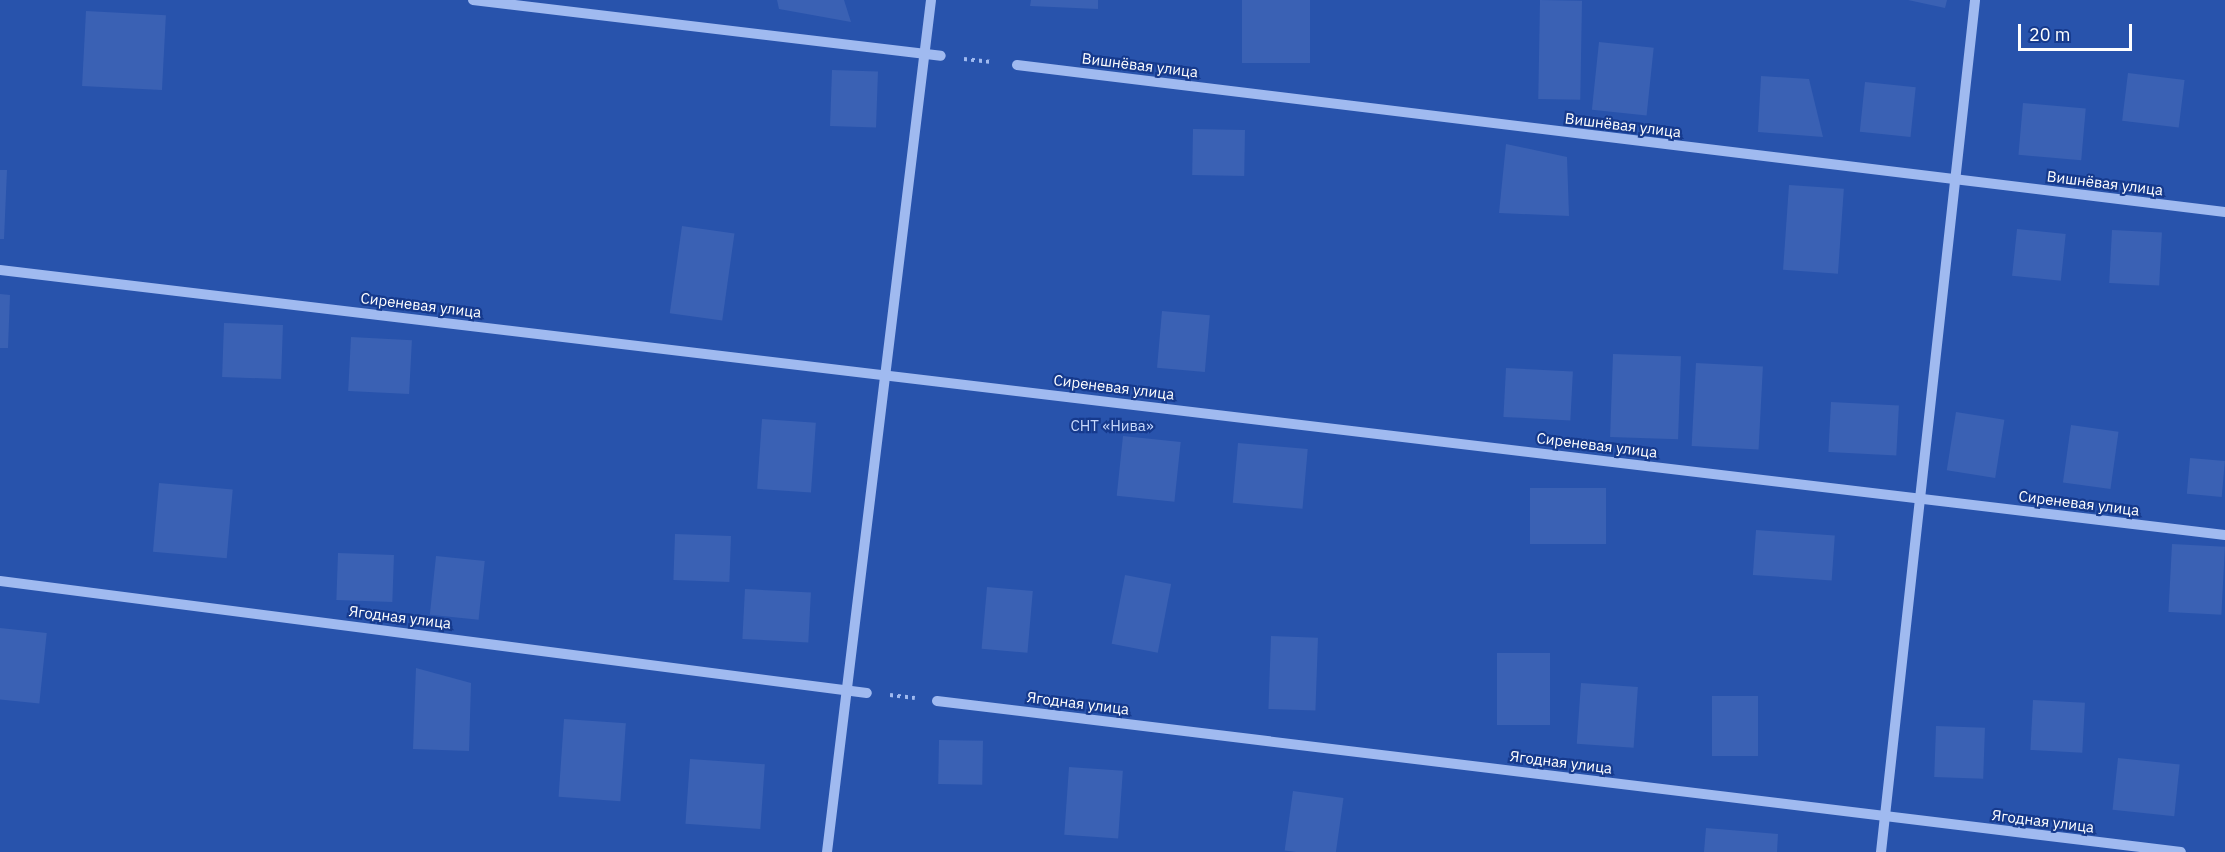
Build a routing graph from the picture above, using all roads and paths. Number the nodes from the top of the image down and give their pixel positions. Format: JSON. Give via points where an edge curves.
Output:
{"nodes":[{"id":1,"x":473,"y":0,"type":"edge"},
{"id":2,"x":931,"y":0,"type":"edge"},
{"id":3,"x":1975,"y":0,"type":"edge"},
{"id":4,"x":924,"y":54,"type":"junction"},
{"id":5,"x":941,"y":56,"type":"joint"},
{"id":6,"x":1017,"y":65,"type":"joint"},
{"id":7,"x":1954,"y":181,"type":"junction"},
{"id":8,"x":2225,"y":212,"type":"edge"},
{"id":9,"x":0,"y":270,"type":"edge"},
{"id":10,"x":886,"y":375,"type":"junction"},
{"id":11,"x":1919,"y":499,"type":"junction"},
{"id":12,"x":2225,"y":535,"type":"edge"},
{"id":13,"x":0,"y":581,"type":"edge"},
{"id":14,"x":847,"y":690,"type":"junction"},
{"id":15,"x":867,"y":693,"type":"joint"},
{"id":16,"x":937,"y":701,"type":"joint"},
{"id":17,"x":1885,"y":817,"type":"junction"},
{"id":18,"x":827,"y":852,"type":"edge"},
{"id":19,"x":1881,"y":852,"type":"edge"},
{"id":20,"x":2181,"y":852,"type":"edge"}],
"edges":[{"from":1,"to":4,"type":"street"},
{"from":2,"to":4,"type":"street"},
{"from":3,"to":7,"type":"street"},
{"from":4,"to":5,"type":"street"},
{"from":4,"to":10,"type":"street"},
{"from":5,"to":6,"type":"path"},
{"from":6,"to":7,"type":"street","name":"Вишнёвая улица"},
{"from":7,"to":8,"type":"street","name":"Вишнёвая улица"},
{"from":7,"to":11,"type":"street"},
{"from":9,"to":10,"type":"street","name":"Сиреневая улица"},
{"from":10,"to":11,"type":"street","name":"Сиреневая улица"},
{"from":10,"to":14,"type":"street"},
{"from":11,"to":12,"type":"street","name":"Сиреневая улица"},
{"from":11,"to":17,"type":"street"},
{"from":13,"to":14,"type":"street","name":"Ягодная улица"},
{"from":14,"to":15,"type":"street","name":"Ягодная улица"},
{"from":14,"to":18,"type":"street"},
{"from":15,"to":16,"type":"path"},
{"from":16,"to":17,"type":"street","name":"Ягодная улица"},
{"from":17,"to":19,"type":"street"},
{"from":17,"to":20,"type":"street","name":"Ягодная улица"}]}
